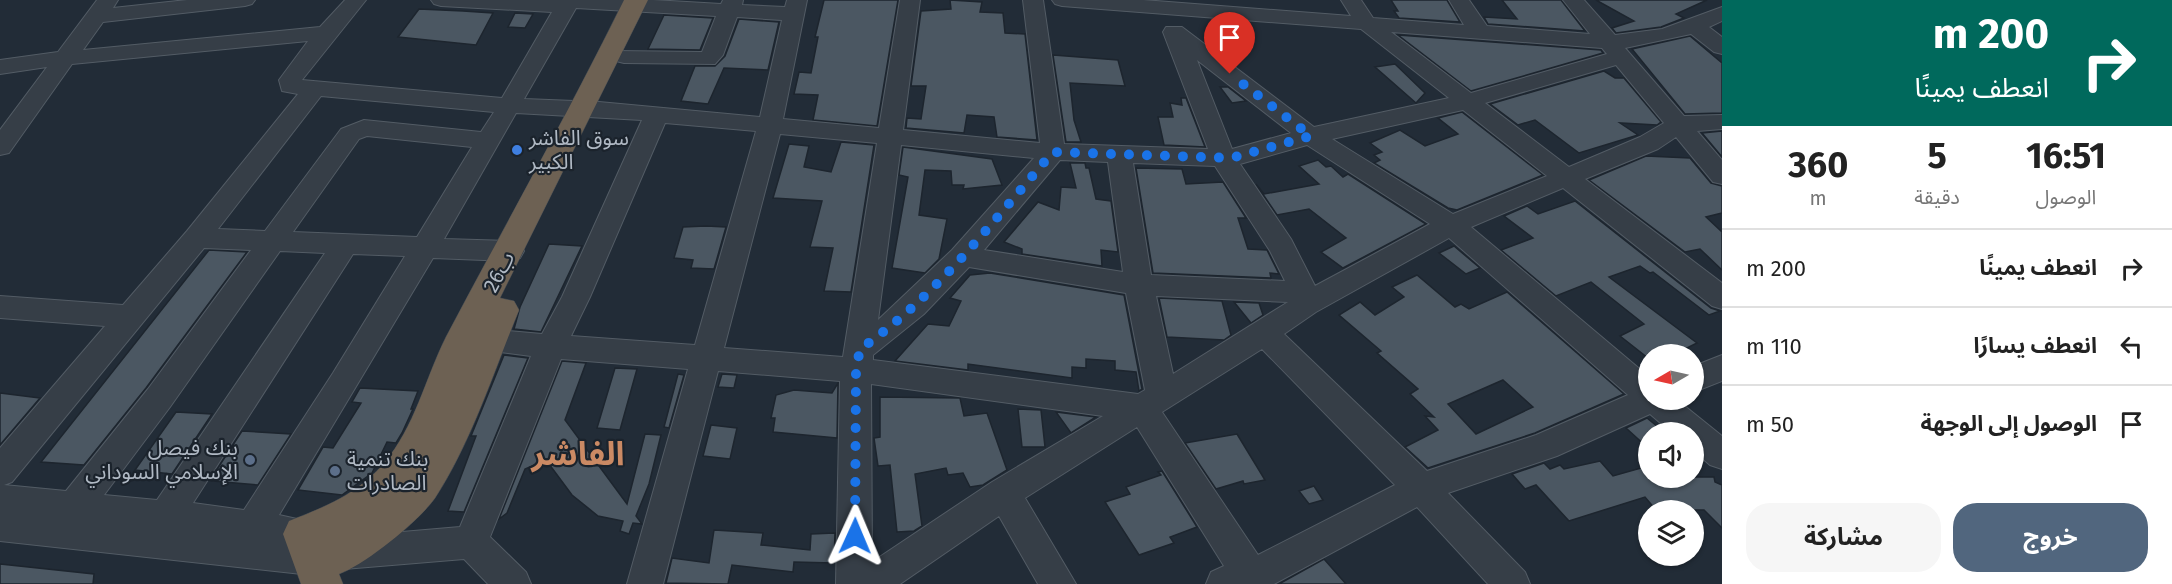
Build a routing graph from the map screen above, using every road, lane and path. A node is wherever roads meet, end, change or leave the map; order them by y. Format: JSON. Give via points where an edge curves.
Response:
{"nodes":[{"id":1,"x":245,"y":0,"type":"edge"},
{"id":2,"x":250,"y":0,"type":"edge"},
{"id":3,"x":356,"y":0,"type":"edge"},
{"id":4,"x":441,"y":0,"type":"edge"},
{"id":5,"x":910,"y":0,"type":"edge"},
{"id":6,"x":1033,"y":0,"type":"edge"},
{"id":7,"x":1062,"y":0,"type":"edge"},
{"id":8,"x":1351,"y":0,"type":"edge"},
{"id":9,"x":1459,"y":0,"type":"edge"},
{"id":10,"x":1573,"y":0,"type":"edge"},
{"id":11,"x":568,"y":3,"type":"edge"},
{"id":12,"x":643,"y":3,"type":"edge"},
{"id":13,"x":1157,"y":3,"type":"edge"},
{"id":14,"x":699,"y":4,"type":"edge"},
{"id":15,"x":732,"y":5,"type":"edge"},
{"id":16,"x":795,"y":7,"type":"edge"},
{"id":17,"x":1260,"y":7,"type":"edge"},
{"id":18,"x":102,"y":8,"type":"edge"},
{"id":19,"x":1722,"y":13,"type":"edge"},
{"id":20,"x":1366,"y":23,"type":"junction"},
{"id":21,"x":1695,"y":27,"type":"junction"},
{"id":22,"x":1480,"y":32,"type":"junction"},
{"id":23,"x":326,"y":33,"type":"junction"},
{"id":24,"x":1175,"y":34,"type":"junction"},
{"id":25,"x":227,"y":42,"type":"junction"},
{"id":26,"x":1722,"y":46,"type":"edge"},
{"id":27,"x":1614,"y":50,"type":"junction"},
{"id":28,"x":624,"y":56,"type":"junction"},
{"id":29,"x":65,"y":57,"type":"junction"},
{"id":30,"x":0,"y":67,"type":"edge"},
{"id":31,"x":314,"y":89,"type":"junction"},
{"id":32,"x":1465,"y":102,"type":"junction"},
{"id":33,"x":510,"y":106,"type":"junction"},
{"id":34,"x":590,"y":109,"type":"junction"},
{"id":35,"x":25,"y":113,"type":"junction"},
{"id":36,"x":656,"y":115,"type":"junction"},
{"id":37,"x":0,"y":116,"type":"edge"},
{"id":38,"x":1722,"y":122,"type":"edge"},
{"id":39,"x":1679,"y":124,"type":"junction"},
{"id":40,"x":770,"y":126,"type":"junction"},
{"id":41,"x":1311,"y":136,"type":"junction"},
{"id":42,"x":889,"y":138,"type":"junction"},
{"id":43,"x":489,"y":141,"type":"junction"},
{"id":44,"x":0,"y":147,"type":"edge"},
{"id":45,"x":1053,"y":152,"type":"junction"},
{"id":46,"x":1119,"y":155,"type":"junction"},
{"id":47,"x":1223,"y":158,"type":"junction"},
{"id":48,"x":1722,"y":176,"type":"edge"},
{"id":49,"x":1567,"y":178,"type":"junction"},
{"id":50,"x":1451,"y":225,"type":"junction"},
{"id":51,"x":197,"y":238,"type":"junction"},
{"id":52,"x":272,"y":239,"type":"junction"},
{"id":53,"x":345,"y":245,"type":"junction"},
{"id":54,"x":423,"y":248,"type":"junction"},
{"id":55,"x":510,"y":251,"type":"junction"},
{"id":56,"x":963,"y":256,"type":"junction"},
{"id":57,"x":1139,"y":285,"type":"junction"},
{"id":58,"x":1305,"y":298,"type":"junction"},
{"id":59,"x":1722,"y":298,"type":"edge"},
{"id":60,"x":0,"y":307,"type":"edge"},
{"id":61,"x":131,"y":317,"type":"junction"},
{"id":62,"x":1264,"y":333,"type":"junction"},
{"id":63,"x":488,"y":340,"type":"junction"},
{"id":64,"x":551,"y":345,"type":"junction"},
{"id":65,"x":707,"y":357,"type":"junction"},
{"id":66,"x":858,"y":360,"type":"junction"},
{"id":67,"x":1722,"y":367,"type":"edge"},
{"id":68,"x":1704,"y":375,"type":"edge"},
{"id":69,"x":1638,"y":385,"type":"edge"},
{"id":70,"x":1152,"y":402,"type":"junction"},
{"id":71,"x":1638,"y":406,"type":"edge"},
{"id":72,"x":1667,"y":410,"type":"edge"},
{"id":73,"x":1722,"y":455,"type":"edge"},
{"id":74,"x":0,"y":472,"type":"edge"},
{"id":75,"x":1421,"y":488,"type":"junction"},
{"id":76,"x":1004,"y":493,"type":"junction"},
{"id":77,"x":0,"y":500,"type":"edge"},
{"id":78,"x":73,"y":508,"type":"junction"},
{"id":79,"x":0,"y":525,"type":"edge"},
{"id":80,"x":252,"y":527,"type":"junction"},
{"id":81,"x":158,"y":529,"type":"junction"},
{"id":82,"x":471,"y":543,"type":"junction"},
{"id":83,"x":324,"y":550,"type":"edge"},
{"id":84,"x":1244,"y":582,"type":"edge"},
{"id":85,"x":513,"y":584,"type":"edge"},
{"id":86,"x":645,"y":584,"type":"edge"},
{"id":87,"x":854,"y":584,"type":"edge"},
{"id":88,"x":870,"y":584,"type":"edge"},
{"id":89,"x":1058,"y":584,"type":"edge"},
{"id":90,"x":1512,"y":584,"type":"edge"}],
"edges":[{"from":1,"to":18,"type":"street"},
{"from":2,"to":25,"type":"street"},
{"from":3,"to":23,"type":"street"},
{"from":4,"to":11,"type":"street"},
{"from":5,"to":42,"type":"street"},
{"from":6,"to":45,"type":"street"},
{"from":7,"to":13,"type":"street"},
{"from":8,"to":20,"type":"street"},
{"from":9,"to":22,"type":"street"},
{"from":10,"to":27,"type":"street"},
{"from":11,"to":12,"type":"street"},
{"from":11,"to":33,"type":"street"},
{"from":12,"to":14,"type":"street"},
{"from":12,"to":28,"type":"highway","name":"26ب"},
{"from":12,"to":34,"type":"highway","name":"26ب"},
{"from":13,"to":17,"type":"street"},
{"from":13,"to":24,"type":"street"},
{"from":14,"to":15,"type":"street"},
{"from":15,"to":16,"type":"street"},
{"from":15,"to":28,"type":"street","via":[[707,59]]},
{"from":16,"to":40,"type":"street"},
{"from":17,"to":20,"type":"street"},
{"from":18,"to":29,"type":"street"},
{"from":19,"to":21,"type":"street"},
{"from":20,"to":22,"type":"street"},
{"from":20,"to":32,"type":"street"},
{"from":21,"to":26,"type":"street"},
{"from":21,"to":27,"type":"street","via":[[1635,40]]},
{"from":22,"to":27,"type":"street"},
{"from":23,"to":25,"type":"street"},
{"from":23,"to":31,"type":"street","via":[[290,80],[290,86]]},
{"from":24,"to":41,"type":"street"},
{"from":24,"to":47,"type":"street"},
{"from":25,"to":29,"type":"street"},
{"from":27,"to":32,"type":"street","via":[[1568,70]]},
{"from":27,"to":39,"type":"street"},
{"from":28,"to":34,"type":"highway","name":"26ب"},
{"from":29,"to":30,"type":"street"},
{"from":29,"to":35,"type":"street"},
{"from":31,"to":33,"type":"street"},
{"from":31,"to":51,"type":"street"},
{"from":32,"to":41,"type":"street"},
{"from":32,"to":49,"type":"street"},
{"from":33,"to":34,"type":"street"},
{"from":33,"to":43,"type":"street"},
{"from":34,"to":36,"type":"street"},
{"from":34,"to":55,"type":"highway","name":"26ب"},
{"from":34,"to":63,"type":"highway","name":"26ب"},
{"from":35,"to":37,"type":"street"},
{"from":35,"to":44,"type":"street"},
{"from":36,"to":40,"type":"street"},
{"from":36,"to":64,"type":"street"},
{"from":38,"to":39,"type":"street"},
{"from":39,"to":48,"type":"street"},
{"from":39,"to":49,"type":"street","via":[[1649,143]]},
{"from":40,"to":42,"type":"street"},
{"from":40,"to":65,"type":"street"},
{"from":41,"to":47,"type":"street"},
{"from":41,"to":50,"type":"street"},
{"from":42,"to":45,"type":"street"},
{"from":42,"to":66,"type":"street"},
{"from":43,"to":52,"type":"street","via":[[357,130],[350,134]]},
{"from":43,"to":54,"type":"street"},
{"from":45,"to":46,"type":"street"},
{"from":45,"to":56,"type":"street"},
{"from":46,"to":47,"type":"street"},
{"from":46,"to":57,"type":"street"},
{"from":47,"to":58,"type":"street","via":[[1286,256]]},
{"from":49,"to":50,"type":"street"},
{"from":49,"to":59,"type":"street"},
{"from":50,"to":58,"type":"street"},
{"from":50,"to":69,"type":"street"},
{"from":51,"to":52,"type":"street"},
{"from":51,"to":61,"type":"street"},
{"from":52,"to":53,"type":"street"},
{"from":52,"to":78,"type":"street","via":[[159,398]]},
{"from":53,"to":54,"type":"street"},
{"from":53,"to":81,"type":"street"},
{"from":54,"to":55,"type":"street"},
{"from":54,"to":80,"type":"street","via":[[315,430]]},
{"from":55,"to":83,"type":"highway","name":"26ب","via":[[461,342],[416,445],[399,474]]},
{"from":56,"to":57,"type":"street"},
{"from":56,"to":66,"type":"street"},
{"from":57,"to":58,"type":"street"},
{"from":57,"to":70,"type":"street"},
{"from":58,"to":62,"type":"street"},
{"from":60,"to":61,"type":"street"},
{"from":61,"to":74,"type":"street"},
{"from":62,"to":70,"type":"street"},
{"from":62,"to":75,"type":"street"},
{"from":63,"to":64,"type":"street"},
{"from":63,"to":83,"type":"highway","name":"26ب","via":[[450,431],[420,487],[377,528]]},
{"from":64,"to":65,"type":"street"},
{"from":64,"to":82,"type":"street"},
{"from":65,"to":66,"type":"street"},
{"from":65,"to":86,"type":"street"},
{"from":66,"to":70,"type":"street"},
{"from":66,"to":87,"type":"street"},
{"from":67,"to":68,"type":"street"},
{"from":70,"to":76,"type":"street"},
{"from":70,"to":84,"type":"street"},
{"from":71,"to":75,"type":"street","via":[[1545,446]]},
{"from":72,"to":73,"type":"street"},
{"from":75,"to":84,"type":"street"},
{"from":75,"to":90,"type":"street"},
{"from":76,"to":88,"type":"street"},
{"from":76,"to":89,"type":"street"},
{"from":77,"to":78,"type":"street"},
{"from":78,"to":81,"type":"street"},
{"from":79,"to":81,"type":"street"},
{"from":80,"to":81,"type":"street"},
{"from":80,"to":83,"type":"street"},
{"from":81,"to":83,"type":"street"},
{"from":82,"to":83,"type":"street"},
{"from":82,"to":85,"type":"street"}]}
